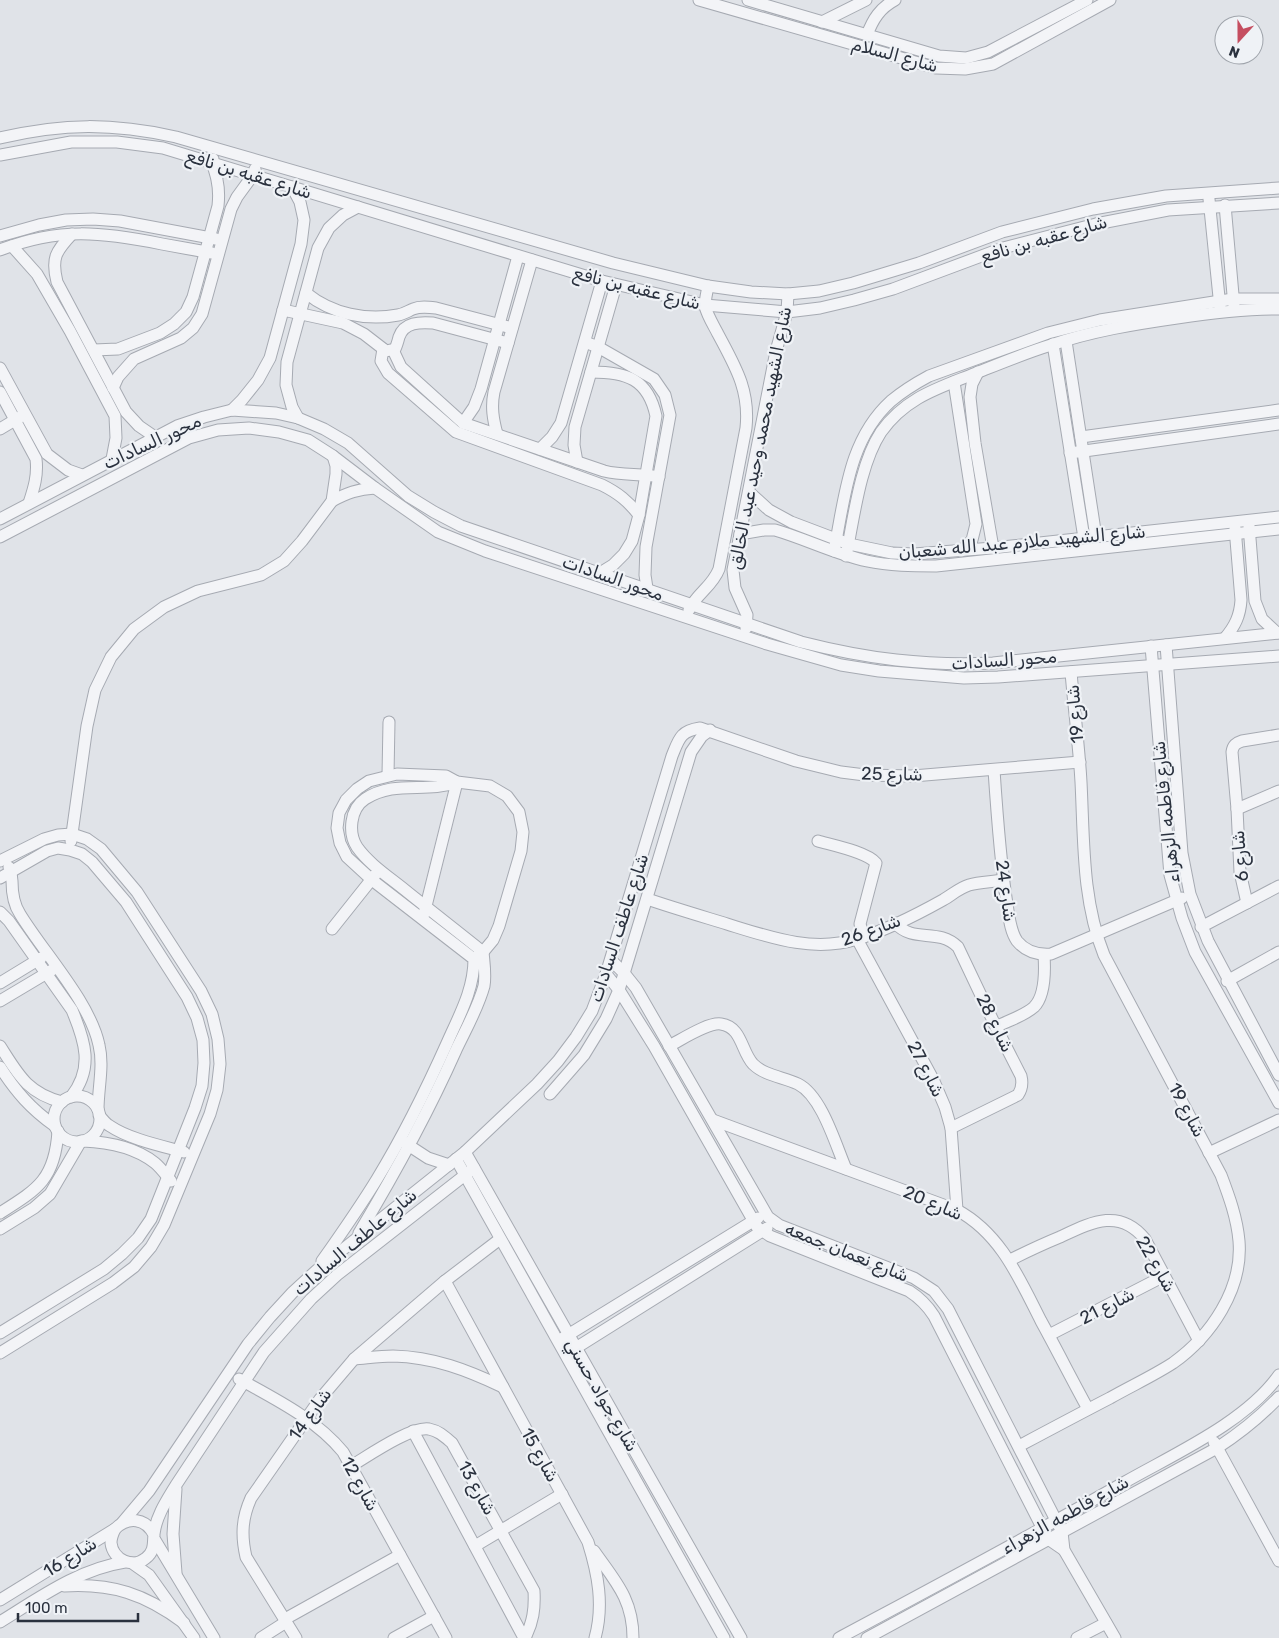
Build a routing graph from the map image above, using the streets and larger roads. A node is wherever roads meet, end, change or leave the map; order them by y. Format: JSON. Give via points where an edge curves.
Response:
{"nodes":[{"id":1,"x":699,"y":0,"type":"edge"},
{"id":2,"x":748,"y":0,"type":"edge"},
{"id":3,"x":866,"y":0,"type":"edge"},
{"id":4,"x":895,"y":0,"type":"edge"},
{"id":5,"x":1087,"y":0,"type":"edge"},
{"id":6,"x":1110,"y":0,"type":"edge"},
{"id":7,"x":1094,"y":4,"type":"edge"},
{"id":8,"x":822,"y":22,"type":"junction"},
{"id":9,"x":866,"y":35,"type":"junction"},
{"id":10,"x":0,"y":138,"type":"edge"},
{"id":11,"x":216,"y":148,"type":"junction"},
{"id":12,"x":0,"y":155,"type":"edge"},
{"id":13,"x":258,"y":160,"type":"junction"},
{"id":14,"x":212,"y":163,"type":"junction"},
{"id":15,"x":253,"y":175,"type":"junction"},
{"id":16,"x":292,"y":187,"type":"junction"},
{"id":17,"x":1279,"y":188,"type":"edge"},
{"id":18,"x":1258,"y":189,"type":"junction"},
{"id":19,"x":1208,"y":192,"type":"junction"},
{"id":20,"x":1259,"y":203,"type":"junction"},
{"id":21,"x":1279,"y":203,"type":"edge"},
{"id":22,"x":1225,"y":205,"type":"junction"},
{"id":23,"x":1210,"y":206,"type":"junction"},
{"id":24,"x":358,"y":207,"type":"junction"},
{"id":25,"x":72,"y":234,"type":"junction"},
{"id":26,"x":0,"y":236,"type":"edge"},
{"id":27,"x":210,"y":238,"type":"junction"},
{"id":28,"x":223,"y":240,"type":"junction"},
{"id":29,"x":12,"y":246,"type":"junction"},
{"id":30,"x":0,"y":250,"type":"edge"},
{"id":31,"x":206,"y":252,"type":"junction"},
{"id":32,"x":219,"y":255,"type":"junction"},
{"id":33,"x":518,"y":256,"type":"junction"},
{"id":34,"x":532,"y":260,"type":"junction"},
{"id":35,"x":602,"y":281,"type":"junction"},
{"id":36,"x":616,"y":285,"type":"junction"},
{"id":37,"x":708,"y":286,"type":"junction"},
{"id":38,"x":306,"y":293,"type":"junction"},
{"id":39,"x":788,"y":294,"type":"junction"},
{"id":40,"x":1279,"y":299,"type":"edge"},
{"id":41,"x":1234,"y":305,"type":"junction"},
{"id":42,"x":705,"y":306,"type":"junction"},
{"id":43,"x":1220,"y":306,"type":"junction"},
{"id":44,"x":1279,"y":309,"type":"edge"},
{"id":45,"x":283,"y":310,"type":"junction"},
{"id":46,"x":788,"y":312,"type":"junction"},
{"id":47,"x":401,"y":314,"type":"junction"},
{"id":48,"x":299,"y":315,"type":"junction"},
{"id":49,"x":499,"y":324,"type":"junction"},
{"id":50,"x":406,"y":328,"type":"junction"},
{"id":51,"x":512,"y":328,"type":"junction"},
{"id":52,"x":495,"y":340,"type":"junction"},
{"id":53,"x":1066,"y":341,"type":"junction"},
{"id":54,"x":585,"y":342,"type":"junction"},
{"id":55,"x":508,"y":343,"type":"junction"},
{"id":56,"x":1053,"y":344,"type":"junction"},
{"id":57,"x":598,"y":347,"type":"junction"},
{"id":58,"x":94,"y":350,"type":"junction"},
{"id":59,"x":388,"y":350,"type":"junction"},
{"id":60,"x":0,"y":368,"type":"edge"},
{"id":61,"x":98,"y":371,"type":"junction"},
{"id":62,"x":591,"y":372,"type":"junction"},
{"id":63,"x":978,"y":372,"type":"junction"},
{"id":64,"x":954,"y":382,"type":"junction"},
{"id":65,"x":113,"y":388,"type":"junction"},
{"id":66,"x":0,"y":392,"type":"edge"},
{"id":67,"x":9,"y":407,"type":"edge"},
{"id":68,"x":232,"y":410,"type":"junction"},
{"id":69,"x":1279,"y":410,"type":"edge"},
{"id":70,"x":20,"y":417,"type":"junction"},
{"id":71,"x":298,"y":418,"type":"junction"},
{"id":72,"x":463,"y":423,"type":"junction"},
{"id":73,"x":1279,"y":424,"type":"edge"},
{"id":74,"x":0,"y":429,"type":"edge"},
{"id":75,"x":497,"y":434,"type":"junction"},
{"id":76,"x":155,"y":437,"type":"junction"},
{"id":77,"x":1081,"y":437,"type":"junction"},
{"id":78,"x":540,"y":449,"type":"junction"},
{"id":79,"x":1083,"y":450,"type":"junction"},
{"id":80,"x":1070,"y":453,"type":"junction"},
{"id":81,"x":333,"y":456,"type":"junction"},
{"id":82,"x":112,"y":459,"type":"junction"},
{"id":83,"x":577,"y":462,"type":"junction"},
{"id":84,"x":82,"y":475,"type":"junction"},
{"id":85,"x":647,"y":475,"type":"junction"},
{"id":86,"x":659,"y":477,"type":"junction"},
{"id":87,"x":375,"y":488,"type":"junction"},
{"id":88,"x":749,"y":492,"type":"junction"},
{"id":89,"x":332,"y":501,"type":"junction"},
{"id":90,"x":29,"y":503,"type":"junction"},
{"id":91,"x":640,"y":515,"type":"junction"},
{"id":92,"x":1279,"y":516,"type":"edge"},
{"id":93,"x":0,"y":519,"type":"edge"},
{"id":94,"x":1248,"y":520,"type":"junction"},
{"id":95,"x":1234,"y":522,"type":"junction"},
{"id":96,"x":1279,"y":529,"type":"edge"},
{"id":97,"x":1250,"y":532,"type":"junction"},
{"id":98,"x":740,"y":534,"type":"junction"},
{"id":99,"x":1236,"y":534,"type":"junction"},
{"id":100,"x":0,"y":537,"type":"edge"},
{"id":101,"x":1096,"y":537,"type":"junction"},
{"id":102,"x":1084,"y":538,"type":"junction"},
{"id":103,"x":835,"y":545,"type":"junction"},
{"id":104,"x":993,"y":548,"type":"junction"},
{"id":105,"x":848,"y":550,"type":"junction"},
{"id":106,"x":961,"y":551,"type":"junction"},
{"id":107,"x":600,"y":573,"type":"junction"},
{"id":108,"x":647,"y":588,"type":"junction"},
{"id":109,"x":692,"y":605,"type":"junction"},
{"id":110,"x":686,"y":618,"type":"junction"},
{"id":111,"x":748,"y":623,"type":"junction"},
{"id":112,"x":1278,"y":633,"type":"edge"},
{"id":113,"x":743,"y":637,"type":"junction"},
{"id":114,"x":1225,"y":638,"type":"junction"},
{"id":115,"x":1166,"y":645,"type":"junction"},
{"id":116,"x":1151,"y":646,"type":"junction"},
{"id":117,"x":1279,"y":656,"type":"edge"},
{"id":118,"x":1168,"y":664,"type":"junction"},
{"id":119,"x":1152,"y":666,"type":"junction"},
{"id":120,"x":1071,"y":672,"type":"junction"},
{"id":121,"x":388,"y":722,"type":"dead end"},
{"id":122,"x":710,"y":730,"type":"junction"},
{"id":123,"x":1279,"y":735,"type":"edge"},
{"id":124,"x":1080,"y":762,"type":"junction"},
{"id":125,"x":994,"y":770,"type":"junction"},
{"id":126,"x":388,"y":775,"type":"junction"},
{"id":127,"x":457,"y":782,"type":"junction"},
{"id":128,"x":1279,"y":791,"type":"edge"},
{"id":129,"x":1237,"y":809,"type":"junction"},
{"id":130,"x":72,"y":834,"type":"junction"},
{"id":131,"x":818,"y":840,"type":"dead end"},
{"id":132,"x":70,"y":850,"type":"junction"},
{"id":133,"x":2,"y":860,"type":"edge"},
{"id":134,"x":380,"y":870,"type":"junction"},
{"id":135,"x":12,"y":871,"type":"junction"},
{"id":136,"x":0,"y":878,"type":"edge"},
{"id":137,"x":372,"y":880,"type":"junction"},
{"id":138,"x":1003,"y":880,"type":"junction"},
{"id":139,"x":1279,"y":886,"type":"edge"},
{"id":140,"x":1190,"y":894,"type":"junction"},
{"id":141,"x":647,"y":899,"type":"junction"},
{"id":142,"x":1176,"y":900,"type":"junction"},
{"id":143,"x":1247,"y":903,"type":"junction"},
{"id":144,"x":426,"y":907,"type":"junction"},
{"id":145,"x":0,"y":912,"type":"edge"},
{"id":146,"x":423,"y":920,"type":"junction"},
{"id":147,"x":895,"y":923,"type":"junction"},
{"id":148,"x":1201,"y":927,"type":"junction"},
{"id":149,"x":332,"y":929,"type":"dead end"},
{"id":150,"x":1096,"y":934,"type":"junction"},
{"id":151,"x":860,"y":938,"type":"junction"},
{"id":152,"x":1278,"y":953,"type":"edge"},
{"id":153,"x":47,"y":954,"type":"junction"},
{"id":154,"x":478,"y":955,"type":"junction"},
{"id":155,"x":1044,"y":955,"type":"junction"},
{"id":156,"x":36,"y":960,"type":"junction"},
{"id":157,"x":611,"y":960,"type":"junction"},
{"id":158,"x":56,"y":967,"type":"junction"},
{"id":159,"x":624,"y":973,"type":"junction"},
{"id":160,"x":46,"y":974,"type":"junction"},
{"id":161,"x":606,"y":974,"type":"junction"},
{"id":162,"x":1227,"y":980,"type":"junction"},
{"id":163,"x":0,"y":983,"type":"edge"},
{"id":164,"x":619,"y":990,"type":"junction"},
{"id":165,"x":0,"y":1001,"type":"edge"},
{"id":166,"x":592,"y":1011,"type":"junction"},
{"id":167,"x":606,"y":1019,"type":"junction"},
{"id":168,"x":996,"y":1027,"type":"junction"},
{"id":169,"x":0,"y":1046,"type":"edge"},
{"id":170,"x":669,"y":1046,"type":"junction"},
{"id":171,"x":0,"y":1067,"type":"edge"},
{"id":172,"x":1279,"y":1075,"type":"edge"},
{"id":173,"x":550,"y":1094,"type":"dead end"},
{"id":174,"x":66,"y":1099,"type":"junction"},
{"id":175,"x":1279,"y":1104,"type":"edge"},
{"id":176,"x":98,"y":1112,"type":"junction"},
{"id":177,"x":713,"y":1120,"type":"junction"},
{"id":178,"x":1279,"y":1120,"type":"edge"},
{"id":179,"x":951,"y":1128,"type":"junction"},
{"id":180,"x":56,"y":1129,"type":"junction"},
{"id":181,"x":400,"y":1139,"type":"junction"},
{"id":182,"x":82,"y":1141,"type":"junction"},
{"id":183,"x":411,"y":1146,"type":"junction"},
{"id":184,"x":178,"y":1150,"type":"junction"},
{"id":185,"x":465,"y":1152,"type":"junction"},
{"id":186,"x":1210,"y":1153,"type":"junction"},
{"id":187,"x":193,"y":1154,"type":"junction"},
{"id":188,"x":452,"y":1162,"type":"junction"},
{"id":189,"x":474,"y":1168,"type":"junction"},
{"id":190,"x":846,"y":1169,"type":"junction"},
{"id":191,"x":464,"y":1175,"type":"junction"},
{"id":192,"x":167,"y":1177,"type":"junction"},
{"id":193,"x":179,"y":1188,"type":"junction"},
{"id":194,"x":957,"y":1210,"type":"junction"},
{"id":195,"x":1,"y":1212,"type":"edge"},
{"id":196,"x":765,"y":1212,"type":"junction"},
{"id":197,"x":754,"y":1222,"type":"junction"},
{"id":198,"x":774,"y":1222,"type":"junction"},
{"id":199,"x":0,"y":1229,"type":"edge"},
{"id":200,"x":762,"y":1232,"type":"junction"},
{"id":201,"x":500,"y":1239,"type":"junction"},
{"id":202,"x":355,"y":1240,"type":"junction"},
{"id":203,"x":1010,"y":1260,"type":"junction"},
{"id":204,"x":317,"y":1270,"type":"junction"},
{"id":205,"x":1164,"y":1276,"type":"junction"},
{"id":206,"x":445,"y":1281,"type":"junction"},
{"id":207,"x":0,"y":1333,"type":"edge"},
{"id":208,"x":568,"y":1335,"type":"junction"},
{"id":209,"x":1049,"y":1336,"type":"junction"},
{"id":210,"x":1199,"y":1341,"type":"junction"},
{"id":211,"x":558,"y":1342,"type":"junction"},
{"id":212,"x":575,"y":1348,"type":"junction"},
{"id":213,"x":0,"y":1353,"type":"edge"},
{"id":214,"x":565,"y":1354,"type":"junction"},
{"id":215,"x":354,"y":1359,"type":"junction"},
{"id":216,"x":229,"y":1373,"type":"junction"},
{"id":217,"x":1279,"y":1375,"type":"edge"},
{"id":218,"x":244,"y":1381,"type":"junction"},
{"id":219,"x":986,"y":1381,"type":"junction"},
{"id":220,"x":503,"y":1387,"type":"junction"},
{"id":221,"x":972,"y":1391,"type":"junction"},
{"id":222,"x":1279,"y":1397,"type":"edge"},
{"id":223,"x":1088,"y":1409,"type":"junction"},
{"id":224,"x":1004,"y":1417,"type":"junction"},
{"id":225,"x":306,"y":1419,"type":"junction"},
{"id":226,"x":990,"y":1427,"type":"junction"},
{"id":227,"x":413,"y":1431,"type":"junction"},
{"id":228,"x":1210,"y":1434,"type":"junction"},
{"id":229,"x":1019,"y":1446,"type":"junction"},
{"id":230,"x":1217,"y":1448,"type":"junction"},
{"id":231,"x":351,"y":1466,"type":"junction"},
{"id":232,"x":176,"y":1485,"type":"junction"},
{"id":233,"x":562,"y":1494,"type":"junction"},
{"id":234,"x":1057,"y":1521,"type":"junction"},
{"id":235,"x":118,"y":1526,"type":"junction"},
{"id":236,"x":501,"y":1530,"type":"junction"},
{"id":237,"x":1062,"y":1532,"type":"junction"},
{"id":238,"x":1045,"y":1534,"type":"junction"},
{"id":239,"x":154,"y":1538,"type":"junction"},
{"id":240,"x":588,"y":1542,"type":"junction"},
{"id":241,"x":475,"y":1546,"type":"junction"},
{"id":242,"x":1064,"y":1550,"type":"junction"},
{"id":243,"x":400,"y":1555,"type":"junction"},
{"id":244,"x":128,"y":1562,"type":"junction"},
{"id":245,"x":1279,"y":1562,"type":"edge"},
{"id":246,"x":177,"y":1577,"type":"junction"},
{"id":247,"x":38,"y":1578,"type":"junction"},
{"id":248,"x":60,"y":1586,"type":"junction"},
{"id":249,"x":46,"y":1594,"type":"junction"},
{"id":250,"x":1,"y":1599,"type":"edge"},
{"id":251,"x":434,"y":1616,"type":"junction"},
{"id":252,"x":285,"y":1621,"type":"junction"},
{"id":253,"x":0,"y":1622,"type":"edge"},
{"id":254,"x":184,"y":1623,"type":"junction"},
{"id":255,"x":1106,"y":1623,"type":"junction"},
{"id":256,"x":881,"y":1635,"type":"edge"},
{"id":257,"x":194,"y":1638,"type":"edge"},
{"id":258,"x":214,"y":1638,"type":"edge"},
{"id":259,"x":261,"y":1638,"type":"edge"},
{"id":260,"x":296,"y":1638,"type":"edge"},
{"id":261,"x":394,"y":1638,"type":"edge"},
{"id":262,"x":446,"y":1638,"type":"edge"},
{"id":263,"x":525,"y":1638,"type":"edge"},
{"id":264,"x":595,"y":1638,"type":"edge"},
{"id":265,"x":633,"y":1638,"type":"edge"},
{"id":266,"x":724,"y":1638,"type":"edge"},
{"id":267,"x":741,"y":1638,"type":"edge"},
{"id":268,"x":839,"y":1638,"type":"edge"},
{"id":269,"x":867,"y":1638,"type":"edge"},
{"id":270,"x":1078,"y":1638,"type":"edge"},
{"id":271,"x":1115,"y":1638,"type":"edge"}],
"edges":[{"from":1,"to":7,"type":"street","name":"شارع السلام","via":[[936,68],[950,69],[993,64]]},
{"from":2,"to":8,"type":"street","name":"شارع السلام"},
{"from":3,"to":8,"type":"street"},
{"from":4,"to":9,"type":"street","via":[[877,15]]},
{"from":5,"to":9,"type":"street","name":"شارع السلام","via":[[988,52],[966,58],[939,56]]},
{"from":6,"to":7,"type":"street","name":"شارع السلام"},
{"from":8,"to":9,"type":"street","name":"شارع السلام"},
{"from":10,"to":11,"type":"street","name":"شارع عقبه بن نافع","via":[[66,126],[103,126],[176,136]]},
{"from":11,"to":13,"type":"street","name":"شارع عقبه بن نافع"},
{"from":11,"to":14,"type":"street"},
{"from":12,"to":14,"type":"street","name":"شارع عقبه بن نافع","via":[[71,142],[117,142],[163,148]]},
{"from":13,"to":15,"type":"street"},
{"from":13,"to":37,"type":"street","name":"شارع عقبه بن نافع","via":[[613,263]]},
{"from":14,"to":15,"type":"street","name":"شارع عقبه بن نافع"},
{"from":14,"to":27,"type":"street","via":[[219,191]]},
{"from":15,"to":16,"type":"street","name":"شارع عقبه بن نافع"},
{"from":15,"to":28,"type":"street","via":[[234,203]]},
{"from":16,"to":24,"type":"street","name":"شارع عقبه بن نافع"},
{"from":16,"to":45,"type":"street","via":[[304,220],[303,239]]},
{"from":17,"to":18,"type":"street","name":"شارع عقبه بن نافع"},
{"from":18,"to":19,"type":"street","name":"شارع عقبه بن نافع"},
{"from":18,"to":20,"type":"street"},
{"from":19,"to":23,"type":"street"},
{"from":19,"to":39,"type":"street","name":"شارع عقبه بن نافع","via":[[1093,209],[1002,232],[862,280],[820,291]]},
{"from":20,"to":21,"type":"street","name":"شارع عقبه بن نافع"},
{"from":20,"to":22,"type":"street","name":"شارع عقبه بن نافع"},
{"from":22,"to":23,"type":"street","name":"شارع عقبه بن نافع"},
{"from":22,"to":41,"type":"street"},
{"from":23,"to":43,"type":"street"},
{"from":23,"to":46,"type":"street","name":"شارع عقبه بن نافع","via":[[1138,214],[1096,224],[1004,248],[893,289],[820,308]]},
{"from":24,"to":33,"type":"street","name":"شارع عقبه بن نافع"},
{"from":24,"to":38,"type":"street","via":[[343,216],[323,238]]},
{"from":25,"to":29,"type":"street"},
{"from":25,"to":31,"type":"street","via":[[117,235]]},
{"from":25,"to":58,"type":"street","via":[[55,255],[54,268],[57,282]]},
{"from":26,"to":27,"type":"street","via":[[57,222],[93,219]]},
{"from":27,"to":28,"type":"street"},
{"from":27,"to":31,"type":"street"},
{"from":28,"to":32,"type":"street"},
{"from":29,"to":30,"type":"street"},
{"from":29,"to":61,"type":"street","via":[[37,274]]},
{"from":31,"to":32,"type":"street"},
{"from":31,"to":58,"type":"street","via":[[193,297],[186,312],[174,324],[130,345]]},
{"from":32,"to":65,"type":"street","via":[[202,314],[193,328],[181,338],[134,358]]},
{"from":33,"to":34,"type":"street","name":"شارع عقبه بن نافع"},
{"from":33,"to":49,"type":"street"},
{"from":34,"to":35,"type":"street","name":"شارع عقبه بن نافع"},
{"from":34,"to":51,"type":"street"},
{"from":35,"to":36,"type":"street","name":"شارع عقبه بن نافع"},
{"from":35,"to":54,"type":"street"},
{"from":36,"to":42,"type":"street","name":"شارع عقبه بن نافع"},
{"from":36,"to":57,"type":"street"},
{"from":37,"to":39,"type":"street","name":"شارع عقبه بن نافع"},
{"from":37,"to":42,"type":"street"},
{"from":38,"to":47,"type":"street","via":[[333,310],[374,317]]},
{"from":38,"to":48,"type":"street"},
{"from":39,"to":46,"type":"street","name":"شارع الشهيد محمد وحيد عبد الخالق"},
{"from":40,"to":41,"type":"street"},
{"from":41,"to":43,"type":"street"},
{"from":41,"to":44,"type":"street"},
{"from":42,"to":46,"type":"street","name":"شارع عقبه بن نافع"},
{"from":42,"to":109,"type":"street","name":"شارع الشهيد محمد وحيد عبد الخالق","via":[[740,379],[748,412],[719,569],[713,582]]},
{"from":43,"to":53,"type":"street"},
{"from":43,"to":103,"type":"street","via":[[1100,320],[1048,333],[930,376],[903,392],[879,413],[862,438],[851,467]]},
{"from":45,"to":48,"type":"street"},
{"from":45,"to":68,"type":"street","via":[[270,358],[258,380]]},
{"from":46,"to":88,"type":"street","name":"شارع الشهيد محمد وحيد عبد الخالق","via":[[776,351]]},
{"from":47,"to":49,"type":"street","via":[[415,308],[436,308]]},
{"from":47,"to":50,"type":"street"},
{"from":48,"to":59,"type":"street","via":[[343,324]]},
{"from":48,"to":71,"type":"street","via":[[287,362],[286,385]]},
{"from":49,"to":51,"type":"street"},
{"from":49,"to":52,"type":"street"},
{"from":50,"to":52,"type":"street","via":[[413,324],[433,323]]},
{"from":50,"to":59,"type":"street","via":[[400,334],[397,346]]},
{"from":51,"to":55,"type":"street"},
{"from":52,"to":55,"type":"street"},
{"from":52,"to":72,"type":"street","via":[[481,389]]},
{"from":53,"to":56,"type":"street"},
{"from":53,"to":77,"type":"street"},
{"from":54,"to":57,"type":"street"},
{"from":54,"to":78,"type":"street","via":[[561,423]]},
{"from":55,"to":75,"type":"street","via":[[492,406]]},
{"from":56,"to":63,"type":"street"},
{"from":56,"to":80,"type":"street"},
{"from":57,"to":62,"type":"street"},
{"from":57,"to":86,"type":"street","via":[[654,379],[665,395],[670,415]]},
{"from":58,"to":61,"type":"street"},
{"from":59,"to":72,"type":"street","via":[[401,367]]},
{"from":59,"to":91,"type":"street","via":[[381,361],[388,373],[456,432],[602,485],[616,492]]},
{"from":60,"to":67,"type":"street"},
{"from":61,"to":65,"type":"street"},
{"from":61,"to":82,"type":"street","via":[[115,416],[116,438]]},
{"from":62,"to":83,"type":"street","via":[[575,427]]},
{"from":62,"to":85,"type":"street","via":[[613,373],[633,379],[653,402],[656,416]]},
{"from":63,"to":64,"type":"street"},
{"from":63,"to":104,"type":"street","via":[[970,397]]},
{"from":64,"to":105,"type":"street","via":[[910,402],[882,432],[864,471]]},
{"from":64,"to":106,"type":"street","via":[[976,524],[972,540]]},
{"from":65,"to":76,"type":"street","via":[[126,412]]},
{"from":66,"to":67,"type":"street"},
{"from":67,"to":70,"type":"street"},
{"from":68,"to":71,"type":"street","name":"محور السادات"},
{"from":68,"to":76,"type":"street","name":"محور السادات","via":[[177,426]]},
{"from":69,"to":77,"type":"street"},
{"from":70,"to":74,"type":"street"},
{"from":70,"to":84,"type":"street","via":[[47,454],[68,470]]},
{"from":70,"to":90,"type":"street","via":[[36,459],[35,484]]},
{"from":71,"to":107,"type":"street","name":"محور السادات","via":[[348,443],[408,496],[461,526]]},
{"from":72,"to":75,"type":"street"},
{"from":73,"to":79,"type":"street"},
{"from":75,"to":78,"type":"street"},
{"from":76,"to":82,"type":"street","name":"محور السادات"},
{"from":77,"to":79,"type":"street"},
{"from":78,"to":83,"type":"street"},
{"from":79,"to":80,"type":"street"},
{"from":79,"to":101,"type":"street"},
{"from":80,"to":102,"type":"street"},
{"from":81,"to":87,"type":"street","name":"محور السادات"},
{"from":81,"to":89,"type":"street","via":[[336,474]]},
{"from":81,"to":100,"type":"street","name":"محور السادات","via":[[308,440],[279,432],[249,428],[218,430],[189,438],[162,451]]},
{"from":82,"to":84,"type":"street","name":"محور السادات"},
{"from":83,"to":85,"type":"street","via":[[618,475]]},
{"from":84,"to":90,"type":"street","name":"محور السادات"},
{"from":85,"to":86,"type":"street"},
{"from":85,"to":91,"type":"street"},
{"from":86,"to":108,"type":"street","via":[[644,561]]},
{"from":87,"to":89,"type":"street","via":[[346,493]]},
{"from":87,"to":110,"type":"street","name":"محور السادات","via":[[438,532],[485,551]]},
{"from":88,"to":98,"type":"street","name":"شارع الشهيد محمد وحيد عبد الخالق"},
{"from":88,"to":103,"type":"street","name":"شارع الشهيد ملازم عبد الله شعبان","via":[[769,510]]},
{"from":89,"to":130,"type":"street","via":[[284,561],[261,575],[198,591],[164,607],[134,629],[111,657],[95,690],[87,726]]},
{"from":90,"to":93,"type":"street","name":"محور السادات"},
{"from":91,"to":107,"type":"street","via":[[624,554]]},
{"from":92,"to":94,"type":"street","name":"شارع الشهيد ملازم عبد الله شعبان"},
{"from":94,"to":95,"type":"street","name":"شارع الشهيد ملازم عبد الله شعبان"},
{"from":94,"to":97,"type":"street"},
{"from":95,"to":99,"type":"street"},
{"from":95,"to":101,"type":"street","name":"شارع الشهيد ملازم عبد الله شعبان"},
{"from":96,"to":97,"type":"street","name":"شارع الشهيد ملازم عبد الله شعبان"},
{"from":97,"to":99,"type":"street","name":"شارع الشهيد ملازم عبد الله شعبان"},
{"from":97,"to":112,"type":"street","via":[[1255,601],[1262,619]]},
{"from":98,"to":103,"type":"street","name":"شارع الشهيد ملازم عبد الله شعبان","via":[[775,530]]},
{"from":98,"to":111,"type":"street","name":"شارع الشهيد محمد وحيد عبد الخالق","via":[[733,576]]},
{"from":99,"to":105,"type":"street","name":"شارع الشهيد ملازم عبد الله شعبان","via":[[936,566],[891,565]]},
{"from":99,"to":114,"type":"street","via":[[1241,610],[1238,621]]},
{"from":101,"to":102,"type":"street","name":"شارع الشهيد ملازم عبد الله شعبان"},
{"from":102,"to":104,"type":"street","name":"شارع الشهيد ملازم عبد الله شعبان"},
{"from":103,"to":105,"type":"street","name":"شارع الشهيد ملازم عبد الله شعبان"},
{"from":104,"to":106,"type":"street","name":"شارع الشهيد ملازم عبد الله شعبان"},
{"from":105,"to":106,"type":"street","name":"شارع الشهيد ملازم عبد الله شعبان","via":[[914,554]]},
{"from":107,"to":108,"type":"street","name":"محور السادات"},
{"from":108,"to":109,"type":"street","name":"محور السادات"},
{"from":109,"to":110,"type":"street","name":"شارع الشهيد محمد وحيد عبد الخالق"},
{"from":109,"to":111,"type":"street","name":"محور السادات"},
{"from":110,"to":113,"type":"street","name":"محور السادات"},
{"from":111,"to":113,"type":"street"},
{"from":111,"to":116,"type":"street","name":"محور السادات","via":[[837,651],[916,663],[993,663]]},
{"from":112,"to":114,"type":"street","name":"محور السادات"},
{"from":113,"to":120,"type":"street","name":"محور السادات","via":[[841,664],[896,673],[964,678]]},
{"from":114,"to":115,"type":"street","name":"محور السادات"},
{"from":115,"to":116,"type":"street","name":"محور السادات"},
{"from":115,"to":118,"type":"street","name":"شارع فاطمه الزهراء"},
{"from":116,"to":119,"type":"street","name":"شارع فاطمه الزهراء"},
{"from":117,"to":118,"type":"street","name":"محور السادات"},
{"from":118,"to":119,"type":"street","name":"محور السادات"},
{"from":118,"to":140,"type":"street","name":"شارع فاطمه الزهراء","via":[[1182,853]]},
{"from":119,"to":120,"type":"street","name":"محور السادات"},
{"from":119,"to":142,"type":"street","name":"شارع فاطمه الزهراء","via":[[1170,875]]},
{"from":120,"to":124,"type":"street","name":"شارع 19"},
{"from":121,"to":126,"type":"street"},
{"from":122,"to":125,"type":"street","name":"شارع 25","via":[[796,761],[841,772],[913,776]]},
{"from":122,"to":141,"type":"street","name":"شارع عاطف السادات","via":[[691,752]]},
{"from":122,"to":157,"type":"street","name":"شارع عاطف السادات","via":[[690,730],[682,734],[677,743]]},
{"from":123,"to":129,"type":"street","name":"شارع 6","via":[[1237,742],[1233,747]]},
{"from":124,"to":125,"type":"street","name":"شارع 25"},
{"from":124,"to":150,"type":"street","name":"شارع 19","via":[[1086,881]]},
{"from":125,"to":138,"type":"street","name":"شارع 24"},
{"from":126,"to":127,"type":"street","via":[[446,776]]},
{"from":126,"to":137,"type":"street","via":[[356,789],[339,813],[340,843],[347,857]]},
{"from":127,"to":134,"type":"street","via":[[445,787],[397,787],[363,800],[355,810],[352,835],[357,846]]},
{"from":127,"to":144,"type":"street"},
{"from":127,"to":154,"type":"street","via":[[490,786],[507,796],[519,812],[523,832],[521,852],[499,926],[493,940]]},
{"from":128,"to":129,"type":"street","name":"شارع 6"},
{"from":129,"to":143,"type":"street","name":"شارع 6","via":[[1240,872]]},
{"from":130,"to":132,"type":"street"},
{"from":130,"to":133,"type":"street","via":[[44,839]]},
{"from":130,"to":187,"type":"street","via":[[101,849],[138,892],[201,991],[212,1014],[219,1047],[217,1090]]},
{"from":131,"to":151,"type":"street","via":[[868,857],[876,864],[860,924]]},
{"from":132,"to":135,"type":"street","via":[[58,848],[47,851]]},
{"from":132,"to":184,"type":"street","via":[[92,862],[126,902],[197,1018],[203,1040],[202,1086]]},
{"from":133,"to":135,"type":"street"},
{"from":134,"to":137,"type":"street"},
{"from":134,"to":144,"type":"street"},
{"from":135,"to":136,"type":"street"},
{"from":135,"to":153,"type":"street","via":[[18,912]]},
{"from":137,"to":146,"type":"street"},
{"from":137,"to":149,"type":"street"},
{"from":138,"to":147,"type":"street","name":"شارع 26","via":[[970,884]]},
{"from":138,"to":155,"type":"street","name":"شارع 24","via":[[1014,934],[1029,951]]},
{"from":139,"to":143,"type":"street"},
{"from":140,"to":142,"type":"street"},
{"from":140,"to":148,"type":"street","name":"شارع فاطمه الزهراء"},
{"from":141,"to":151,"type":"street","name":"شارع 26","via":[[793,943],[837,944]]},
{"from":141,"to":159,"type":"street","name":"شارع عاطف السادات"},
{"from":142,"to":150,"type":"street"},
{"from":142,"to":175,"type":"street","name":"شارع فاطمه الزهراء","via":[[1195,952]]},
{"from":143,"to":148,"type":"street"},
{"from":144,"to":146,"type":"street"},
{"from":144,"to":154,"type":"street"},
{"from":145,"to":156,"type":"street"},
{"from":146,"to":154,"type":"street"},
{"from":147,"to":151,"type":"street","name":"شارع 26"},
{"from":147,"to":168,"type":"street","name":"شارع 28","via":[[906,932],[943,937],[958,947]]},
{"from":148,"to":162,"type":"street","name":"شارع فاطمه الزهراء"},
{"from":150,"to":155,"type":"street"},
{"from":150,"to":186,"type":"street","name":"شارع 19","via":[[1104,955]]},
{"from":151,"to":179,"type":"street","name":"شارع 27","via":[[936,1087]]},
{"from":152,"to":162,"type":"street"},
{"from":153,"to":156,"type":"street"},
{"from":153,"to":158,"type":"street"},
{"from":154,"to":181,"type":"street","via":[[467,1000]]},
{"from":154,"to":183,"type":"street","via":[[485,969],[484,986]]},
{"from":155,"to":168,"type":"street","via":[[1038,1002]]},
{"from":156,"to":160,"type":"street"},
{"from":156,"to":163,"type":"street"},
{"from":157,"to":159,"type":"street","name":"شارع نعمان جمعه"},
{"from":157,"to":161,"type":"street","name":"شارع عاطف السادات"},
{"from":158,"to":160,"type":"street"},
{"from":158,"to":176,"type":"street","via":[[81,1003],[99,1044]]},
{"from":159,"to":164,"type":"street","name":"شارع عاطف السادات"},
{"from":159,"to":170,"type":"street","name":"شارع نعمان جمعه"},
{"from":160,"to":165,"type":"street"},
{"from":160,"to":174,"type":"street","via":[[72,1010],[86,1061],[79,1086]]},
{"from":161,"to":164,"type":"street","name":"شارع نعمان جمعه"},
{"from":161,"to":166,"type":"street","name":"شارع عاطف السادات"},
{"from":162,"to":172,"type":"street","name":"شارع فاطمه الزهراء"},
{"from":164,"to":167,"type":"street","name":"شارع عاطف السادات"},
{"from":164,"to":197,"type":"street","name":"شارع نعمان جمعه"},
{"from":166,"to":167,"type":"street"},
{"from":166,"to":185,"type":"street","name":"شارع عاطف السادات","via":[[572,1043],[537,1084]]},
{"from":167,"to":173,"type":"street","name":"شارع عاطف السادات","via":[[584,1055]]},
{"from":168,"to":179,"type":"street","name":"شارع 28","via":[[1021,1076],[1022,1090],[1012,1099]]},
{"from":169,"to":174,"type":"street","via":[[34,1091],[47,1098]]},
{"from":170,"to":177,"type":"street","name":"شارع نعمان جمعه"},
{"from":170,"to":190,"type":"street","via":[[712,1024],[730,1027],[737,1033],[754,1064],[800,1085],[810,1093]]},
{"from":171,"to":180,"type":"street","via":[[27,1104]]},
{"from":174,"to":176,"type":"street","via":[[87,1098]]},
{"from":174,"to":180,"type":"street","via":[[56,1109]]},
{"from":176,"to":182,"type":"street","via":[[96,1131]]},
{"from":176,"to":184,"type":"street","via":[[108,1126]]},
{"from":177,"to":190,"type":"street","name":"شارع 20"},
{"from":177,"to":196,"type":"street","name":"شارع نعمان جمعه"},
{"from":178,"to":186,"type":"street"},
{"from":179,"to":194,"type":"street","name":"شارع 27"},
{"from":180,"to":182,"type":"street","via":[[68,1140]]},
{"from":180,"to":195,"type":"street","via":[[56,1150],[50,1169],[39,1185]]},
{"from":181,"to":183,"type":"street"},
{"from":181,"to":204,"type":"street"},
{"from":182,"to":192,"type":"street","via":[[116,1145],[143,1155],[157,1164]]},
{"from":182,"to":199,"type":"street","via":[[50,1194]]},
{"from":183,"to":188,"type":"street","via":[[428,1158]]},
{"from":183,"to":202,"type":"street"},
{"from":184,"to":187,"type":"street"},
{"from":184,"to":192,"type":"street"},
{"from":185,"to":188,"type":"street","name":"شارع عاطف السادات"},
{"from":185,"to":189,"type":"street","name":"شارع جواد حسني"},
{"from":186,"to":210,"type":"street","name":"شارع 19","via":[[1235,1220],[1238,1264],[1226,1301]]},
{"from":187,"to":193,"type":"street"},
{"from":188,"to":191,"type":"street","name":"شارع جواد حسني"},
{"from":188,"to":202,"type":"street","name":"شارع عاطف السادات"},
{"from":189,"to":191,"type":"street","name":"شارع عاطف السادات"},
{"from":189,"to":208,"type":"street","name":"شارع جواد حسني"},
{"from":190,"to":194,"type":"street","name":"شارع 20"},
{"from":191,"to":201,"type":"street","name":"شارع جواد حسني"},
{"from":191,"to":218,"type":"street","name":"شارع عاطف السادات","via":[[311,1299],[270,1345]]},
{"from":192,"to":193,"type":"street"},
{"from":192,"to":207,"type":"street","via":[[151,1219],[122,1254],[104,1269]]},
{"from":193,"to":213,"type":"street","via":[[164,1225],[134,1267]]},
{"from":194,"to":203,"type":"street","name":"شارع 20","via":[[992,1237]]},
{"from":196,"to":197,"type":"street"},
{"from":196,"to":198,"type":"street","name":"شارع نعمان جمعه"},
{"from":197,"to":200,"type":"street","name":"شارع نعمان جمعه"},
{"from":197,"to":208,"type":"street"},
{"from":198,"to":200,"type":"street"},
{"from":198,"to":219,"type":"street","name":"شارع نعمان جمعه","via":[[924,1283],[942,1299]]},
{"from":200,"to":212,"type":"street"},
{"from":200,"to":221,"type":"street","name":"شارع نعمان جمعه","via":[[919,1297],[934,1316]]},
{"from":201,"to":206,"type":"street","name":"شارع 14"},
{"from":201,"to":211,"type":"street","name":"شارع جواد حسني"},
{"from":202,"to":204,"type":"street","name":"شارع عاطف السادات"},
{"from":203,"to":205,"type":"street","name":"شارع 22","via":[[1092,1222],[1112,1220],[1139,1232]]},
{"from":203,"to":209,"type":"street","name":"شارع 20"},
{"from":204,"to":216,"type":"street","name":"شارع عاطف السادات","via":[[270,1317]]},
{"from":205,"to":209,"type":"street","name":"شارع 21"},
{"from":205,"to":210,"type":"street","name":"شارع 22"},
{"from":206,"to":215,"type":"street","name":"شارع 14"},
{"from":206,"to":220,"type":"street","name":"شارع 15"},
{"from":208,"to":211,"type":"street"},
{"from":208,"to":212,"type":"street","name":"شارع جواد حسني"},
{"from":209,"to":223,"type":"street","name":"شارع 20"},
{"from":210,"to":223,"type":"street","name":"شارع 19","via":[[1172,1364]]},
{"from":211,"to":214,"type":"street","name":"شارع جواد حسني"},
{"from":212,"to":214,"type":"street"},
{"from":212,"to":267,"type":"street","name":"شارع جواد حسني"},
{"from":214,"to":266,"type":"street","name":"شارع جواد حسني"},
{"from":215,"to":220,"type":"street","via":[[392,1356],[431,1360],[468,1370]]},
{"from":215,"to":225,"type":"street","name":"شارع 14"},
{"from":216,"to":218,"type":"street","name":"شارع 12"},
{"from":216,"to":235,"type":"street","name":"شارع عاطف السادات","via":[[150,1491]]},
{"from":217,"to":228,"type":"street","name":"شارع فاطمه الزهراء","via":[[1244,1410]]},
{"from":218,"to":225,"type":"street","name":"شارع 12"},
{"from":218,"to":232,"type":"street","name":"شارع عاطف السادات"},
{"from":219,"to":221,"type":"street"},
{"from":219,"to":224,"type":"street","name":"شارع نعمان جمعه"},
{"from":220,"to":233,"type":"street","name":"شارع 15"},
{"from":221,"to":226,"type":"street","name":"شارع نعمان جمعه"},
{"from":222,"to":230,"type":"street","name":"شارع فاطمه الزهراء","via":[[1247,1428]]},
{"from":223,"to":229,"type":"street","name":"شارع 19"},
{"from":224,"to":226,"type":"street","via":[[996,1426]]},
{"from":224,"to":229,"type":"street","name":"شارع نعمان جمعه"},
{"from":225,"to":231,"type":"street","name":"شارع 12","via":[[332,1439]]},
{"from":225,"to":252,"type":"street","name":"شارع 14","via":[[251,1498],[242,1526],[246,1557]]},
{"from":226,"to":238,"type":"street","name":"شارع نعمان جمعه"},
{"from":227,"to":231,"type":"street"},
{"from":227,"to":236,"type":"street","name":"شارع 13","via":[[428,1429],[442,1433],[452,1443]]},
{"from":227,"to":241,"type":"street"},
{"from":228,"to":230,"type":"street"},
{"from":228,"to":234,"type":"street","name":"شارع فاطمه الزهراء"},
{"from":229,"to":234,"type":"street","name":"شارع نعمان جمعه"},
{"from":230,"to":237,"type":"street","name":"شارع فاطمه الزهراء"},
{"from":230,"to":245,"type":"street"},
{"from":231,"to":243,"type":"street","name":"شارع 12"},
{"from":232,"to":239,"type":"street","name":"شارع عاطف السادات","via":[[165,1504]]},
{"from":232,"to":246,"type":"street","via":[[173,1534]]},
{"from":233,"to":236,"type":"street"},
{"from":233,"to":240,"type":"street","name":"شارع 15"},
{"from":234,"to":237,"type":"street","name":"شارع نعمان جمعه"},
{"from":234,"to":238,"type":"street","name":"شارع فاطمه الزهراء"},
{"from":235,"to":239,"type":"street","via":[[138,1520],[148,1526]]},
{"from":235,"to":244,"type":"street","via":[[111,1544],[118,1558]]},
{"from":235,"to":247,"type":"street","name":"شارع 16"},
{"from":236,"to":241,"type":"street"},
{"from":236,"to":263,"type":"street","name":"شارع 13","via":[[534,1591],[532,1624]]},
{"from":237,"to":238,"type":"street","name":"شارع فاطمه الزهراء"},
{"from":237,"to":242,"type":"street","name":"شارع نعمان جمعه"},
{"from":238,"to":242,"type":"street","name":"شارع نعمان جمعه"},
{"from":238,"to":256,"type":"street","name":"شارع فاطمه الزهراء"},
{"from":238,"to":268,"type":"street","name":"شارع فاطمه الزهراء"},
{"from":239,"to":244,"type":"street","via":[[151,1554],[139,1562]]},
{"from":239,"to":246,"type":"street"},
{"from":240,"to":264,"type":"street","name":"شارع 15","via":[[600,1596]]},
{"from":240,"to":265,"type":"street","via":[[630,1607]]},
{"from":241,"to":263,"type":"street"},
{"from":242,"to":255,"type":"street","name":"شارع نعمان جمعه"},
{"from":243,"to":251,"type":"street","name":"شارع 12"},
{"from":243,"to":252,"type":"street"},
{"from":244,"to":248,"type":"street","name":"شارع 16","via":[[93,1570]]},
{"from":244,"to":254,"type":"street","via":[[150,1575]]},
{"from":246,"to":258,"type":"street"},
{"from":247,"to":249,"type":"street"},
{"from":247,"to":250,"type":"street","name":"شارع 16"},
{"from":248,"to":249,"type":"street","name":"شارع 16"},
{"from":248,"to":254,"type":"street","via":[[104,1586],[125,1591],[153,1602]]},
{"from":249,"to":253,"type":"street","name":"شارع 16"},
{"from":251,"to":261,"type":"street"},
{"from":251,"to":262,"type":"street","name":"شارع 12"},
{"from":252,"to":259,"type":"street"},
{"from":252,"to":260,"type":"street","name":"شارع 14"},
{"from":254,"to":257,"type":"street"},
{"from":255,"to":270,"type":"street"},
{"from":255,"to":271,"type":"street","name":"شارع نعمان جمعه"},
{"from":256,"to":269,"type":"street","name":"شارع فاطمه الزهراء"}]}
